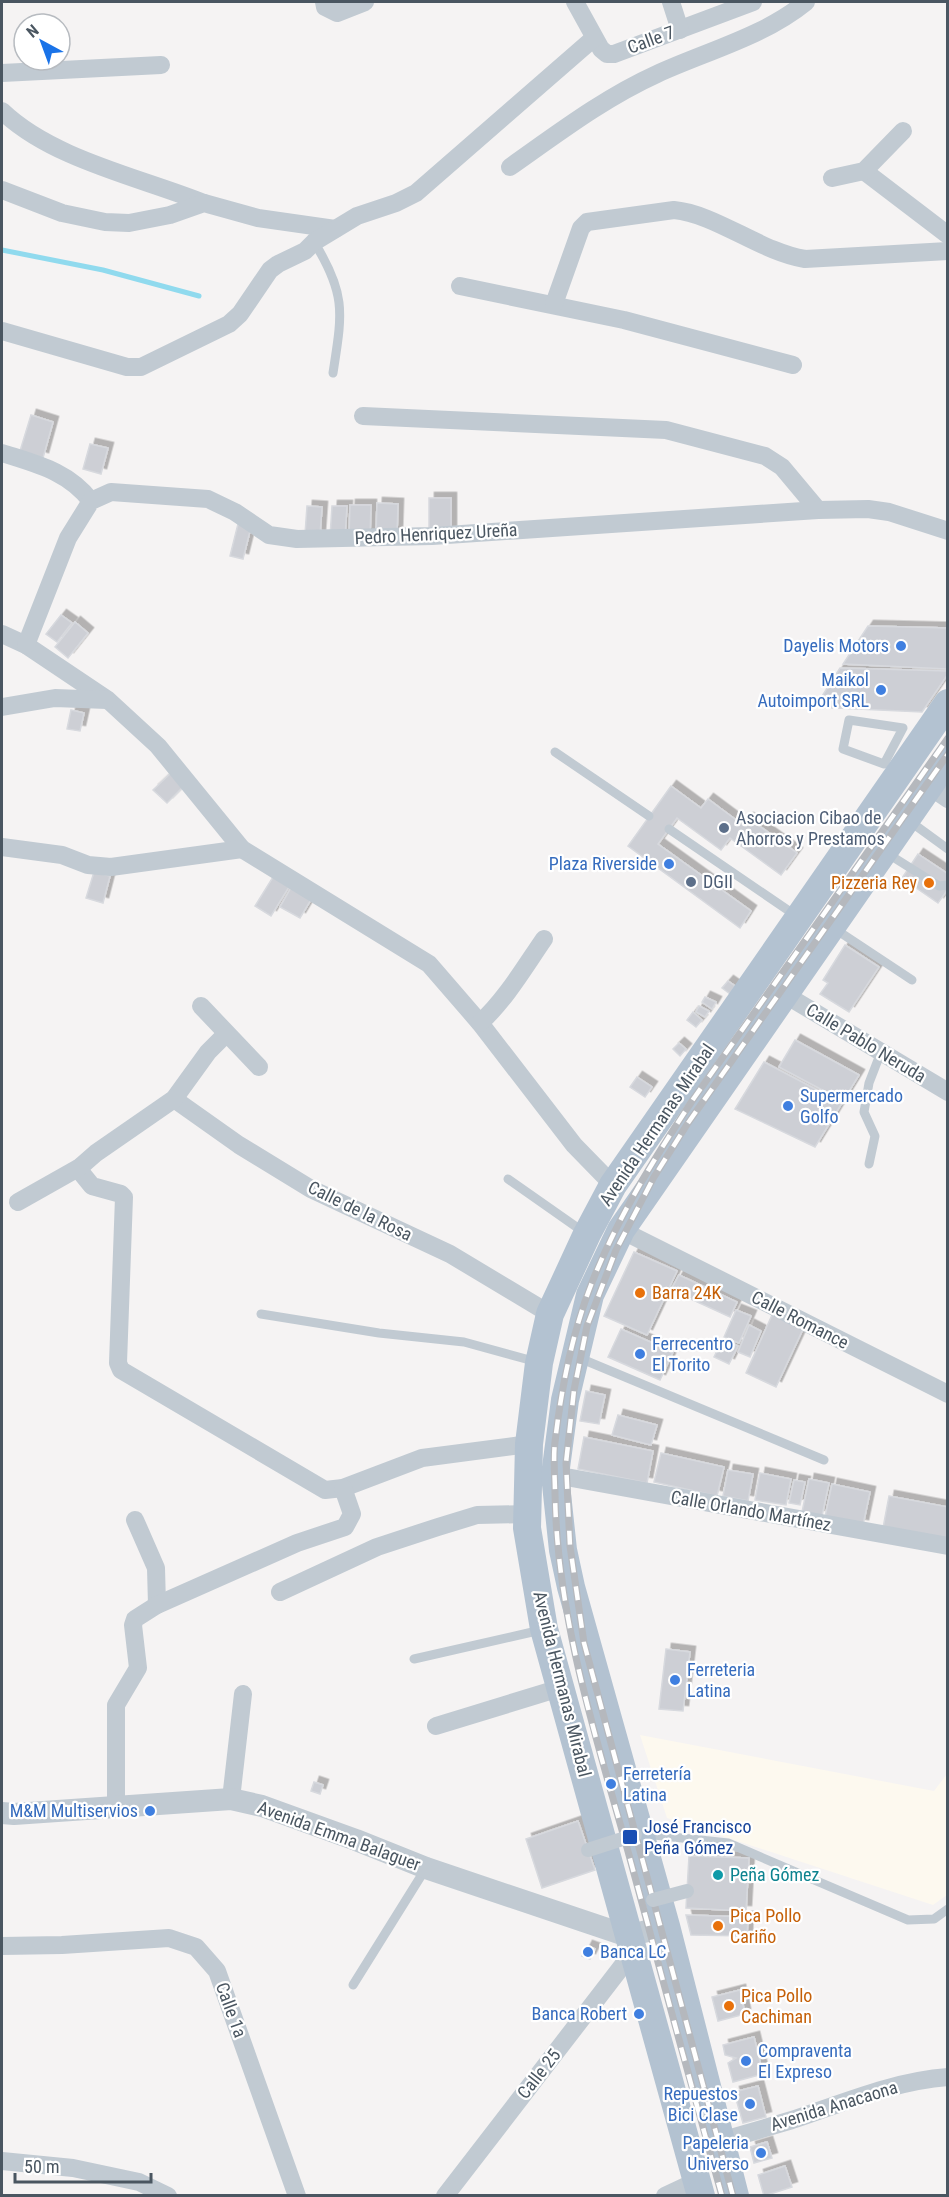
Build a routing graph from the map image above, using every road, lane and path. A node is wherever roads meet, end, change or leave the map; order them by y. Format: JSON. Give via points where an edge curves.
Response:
{"nodes":[{"id":1,"x":324,"y":2,"type":"edge"},
{"id":2,"x":365,"y":2,"type":"edge"},
{"id":3,"x":574,"y":2,"type":"edge"},
{"id":4,"x":671,"y":2,"type":"edge"},
{"id":5,"x":753,"y":2,"type":"edge"},
{"id":6,"x":806,"y":2,"type":"edge"},
{"id":7,"x":680,"y":30,"type":"junction"},
{"id":8,"x":594,"y":38,"type":"junction"},
{"id":9,"x":161,"y":65,"type":"dead end"},
{"id":10,"x":2,"y":73,"type":"edge"},
{"id":11,"x":2,"y":111,"type":"edge"},
{"id":12,"x":903,"y":131,"type":"dead end"},
{"id":13,"x":510,"y":167,"type":"dead end"},
{"id":14,"x":864,"y":171,"type":"junction"},
{"id":15,"x":832,"y":178,"type":"dead end"},
{"id":16,"x":2,"y":190,"type":"edge"},
{"id":17,"x":204,"y":203,"type":"junction"},
{"id":18,"x":335,"y":229,"type":"junction"},
{"id":19,"x":948,"y":235,"type":"edge"},
{"id":20,"x":314,"y":242,"type":"junction"},
{"id":21,"x":948,"y":251,"type":"edge"},
{"id":22,"x":460,"y":286,"type":"dead end"},
{"id":23,"x":554,"y":304,"type":"junction"},
{"id":24,"x":2,"y":331,"type":"edge"},
{"id":25,"x":793,"y":365,"type":"dead end"},
{"id":26,"x":333,"y":373,"type":"dead end"},
{"id":27,"x":363,"y":416,"type":"dead end"},
{"id":28,"x":2,"y":453,"type":"edge"},
{"id":29,"x":91,"y":501,"type":"junction"},
{"id":30,"x":818,"y":510,"type":"junction"},
{"id":31,"x":948,"y":531,"type":"edge"},
{"id":32,"x":2,"y":634,"type":"edge"},
{"id":33,"x":26,"y":645,"type":"junction"},
{"id":34,"x":108,"y":700,"type":"junction"},
{"id":35,"x":948,"y":703,"type":"edge"},
{"id":36,"x":2,"y":707,"type":"edge"},
{"id":37,"x":555,"y":752,"type":"dead end"},
{"id":38,"x":897,"y":759,"type":"junction"},
{"id":39,"x":948,"y":759,"type":"edge"},
{"id":40,"x":938,"y":792,"type":"edge"},
{"id":41,"x":649,"y":816,"type":"dead end"},
{"id":42,"x":906,"y":818,"type":"junction"},
{"id":43,"x":669,"y":829,"type":"dead end"},
{"id":44,"x":2,"y":847,"type":"edge"},
{"id":45,"x":242,"y":849,"type":"junction"},
{"id":46,"x":948,"y":849,"type":"edge"},
{"id":47,"x":883,"y":851,"type":"junction"},
{"id":48,"x":948,"y":885,"type":"edge"},
{"id":49,"x":800,"y":918,"type":"junction"},
{"id":50,"x":831,"y":926,"type":"junction"},
{"id":51,"x":544,"y":939,"type":"dead end"},
{"id":52,"x":912,"y":980,"type":"dead end"},
{"id":53,"x":784,"y":994,"type":"junction"},
{"id":54,"x":201,"y":1006,"type":"dead end"},
{"id":55,"x":480,"y":1023,"type":"junction"},
{"id":56,"x":226,"y":1034,"type":"junction"},
{"id":57,"x":882,"y":1052,"type":"junction"},
{"id":58,"x":259,"y":1067,"type":"dead end"},
{"id":59,"x":948,"y":1092,"type":"edge"},
{"id":60,"x":174,"y":1099,"type":"junction"},
{"id":61,"x":869,"y":1164,"type":"dead end"},
{"id":62,"x":80,"y":1167,"type":"junction"},
{"id":63,"x":508,"y":1179,"type":"dead end"},
{"id":64,"x":613,"y":1185,"type":"junction"},
{"id":65,"x":18,"y":1202,"type":"dead end"},
{"id":66,"x":621,"y":1230,"type":"junction"},
{"id":67,"x":587,"y":1234,"type":"junction"},
{"id":68,"x":261,"y":1314,"type":"dead end"},
{"id":69,"x":550,"y":1314,"type":"junction"},
{"id":70,"x":575,"y":1356,"type":"junction"},
{"id":71,"x":539,"y":1363,"type":"junction"},
{"id":72,"x":948,"y":1394,"type":"edge"},
{"id":73,"x":529,"y":1444,"type":"junction"},
{"id":74,"x":824,"y":1460,"type":"dead end"},
{"id":75,"x":555,"y":1475,"type":"junction"},
{"id":76,"x":343,"y":1488,"type":"junction"},
{"id":77,"x":527,"y":1514,"type":"junction"},
{"id":78,"x":135,"y":1520,"type":"dead end"},
{"id":79,"x":948,"y":1546,"type":"edge"},
{"id":80,"x":280,"y":1592,"type":"dead end"},
{"id":81,"x":157,"y":1605,"type":"junction"},
{"id":82,"x":544,"y":1629,"type":"junction"},
{"id":83,"x":414,"y":1659,"type":"dead end"},
{"id":84,"x":560,"y":1688,"type":"junction"},
{"id":85,"x":243,"y":1694,"type":"dead end"},
{"id":86,"x":436,"y":1725,"type":"dead end"},
{"id":87,"x":231,"y":1799,"type":"junction"},
{"id":88,"x":116,"y":1806,"type":"junction"},
{"id":89,"x":2,"y":1813,"type":"edge"},
{"id":90,"x":637,"y":1834,"type":"junction"},
{"id":91,"x":588,"y":1850,"type":"dead end"},
{"id":92,"x":426,"y":1868,"type":"junction"},
{"id":93,"x":687,"y":1891,"type":"dead end"},
{"id":94,"x":653,"y":1900,"type":"dead end"},
{"id":95,"x":948,"y":1909,"type":"edge"},
{"id":96,"x":666,"y":1926,"type":"junction"},
{"id":97,"x":631,"y":1944,"type":"junction"},
{"id":98,"x":2,"y":1946,"type":"edge"},
{"id":99,"x":352,"y":1985,"type":"dead end"},
{"id":100,"x":948,"y":2077,"type":"edge"},
{"id":101,"x":721,"y":2141,"type":"junction"},
{"id":102,"x":2,"y":2161,"type":"edge"},
{"id":103,"x":699,"y":2188,"type":"edge"},
{"id":104,"x":168,"y":2196,"type":"edge"},
{"id":105,"x":297,"y":2196,"type":"edge"},
{"id":106,"x":445,"y":2196,"type":"edge"},
{"id":107,"x":665,"y":2196,"type":"edge"},
{"id":108,"x":735,"y":2196,"type":"edge"}],
"edges":[{"from":1,"to":2,"type":"street","via":[[325,7],[337,13]]},
{"from":3,"to":8,"type":"street","name":"Calle 7"},
{"from":4,"to":7,"type":"street"},
{"from":5,"to":7,"type":"street","name":"Calle 7"},
{"from":6,"to":13,"type":"street","via":[[762,30],[620,93]]},
{"from":7,"to":8,"type":"street","name":"Calle 7","via":[[614,54],[607,54]]},
{"from":8,"to":18,"type":"street","via":[[416,193]]},
{"from":9,"to":10,"type":"street"},
{"from":11,"to":17,"type":"street","via":[[17,126],[49,146]]},
{"from":12,"to":14,"type":"street"},
{"from":14,"to":15,"type":"street"},
{"from":14,"to":19,"type":"street"},
{"from":16,"to":17,"type":"street","via":[[62,213],[105,222],[129,223]]},
{"from":17,"to":18,"type":"street","via":[[258,218]]},
{"from":18,"to":20,"type":"street"},
{"from":20,"to":24,"type":"street","via":[[270,270],[246,308],[229,324],[141,367],[102,361]]},
{"from":20,"to":26,"type":"lane","via":[[334,279],[341,305]]},
{"from":21,"to":23,"type":"street","via":[[796,258],[688,212],[674,210],[587,222],[581,228]]},
{"from":22,"to":23,"type":"street"},
{"from":23,"to":25,"type":"street"},
{"from":27,"to":30,"type":"street","via":[[666,430],[765,456],[782,467]]},
{"from":28,"to":29,"type":"street","via":[[52,469],[82,489]]},
{"from":29,"to":30,"type":"street","name":"Pedro Henriquez Ureña","via":[[111,492],[208,499],[269,535],[297,539],[432,536]]},
{"from":29,"to":33,"type":"street","via":[[68,538]]},
{"from":30,"to":31,"type":"street","name":"Pedro Henriquez Ureña","via":[[889,512]]},
{"from":32,"to":33,"type":"street"},
{"from":33,"to":34,"type":"street"},
{"from":34,"to":36,"type":"street","via":[[55,698]]},
{"from":34,"to":45,"type":"street","via":[[158,746]]},
{"from":35,"to":38,"type":"main road","name":"Avenida Hermanas Mirabal"},
{"from":37,"to":41,"type":"lane"},
{"from":38,"to":38,"type":"lane","via":[[884,764],[843,749],[849,720],[903,728]]},
{"from":38,"to":49,"type":"main road","name":"Avenida Hermanas Mirabal"},
{"from":39,"to":40,"type":"main road","name":"Avenida Hermanas Mirabal"},
{"from":40,"to":42,"type":"main road","name":"Avenida Hermanas Mirabal"},
{"from":42,"to":46,"type":"lane"},
{"from":42,"to":47,"type":"main road","name":"Avenida Hermanas Mirabal"},
{"from":43,"to":49,"type":"lane"},
{"from":44,"to":45,"type":"street","via":[[111,867]]},
{"from":45,"to":55,"type":"street","via":[[429,964]]},
{"from":47,"to":48,"type":"lane","via":[[939,886]]},
{"from":47,"to":50,"type":"main road","name":"Avenida Hermanas Mirabal"},
{"from":49,"to":64,"type":"main road","name":"Avenida Hermanas Mirabal"},
{"from":50,"to":52,"type":"lane"},
{"from":50,"to":53,"type":"main road","name":"Avenida Hermanas Mirabal"},
{"from":51,"to":55,"type":"street","via":[[508,992]]},
{"from":53,"to":57,"type":"street","name":"Calle Pablo Neruda"},
{"from":53,"to":66,"type":"main road","name":"Avenida Hermanas Mirabal"},
{"from":54,"to":56,"type":"street"},
{"from":55,"to":64,"type":"street","via":[[574,1145]]},
{"from":56,"to":58,"type":"street"},
{"from":56,"to":60,"type":"street"},
{"from":57,"to":59,"type":"street","name":"Calle Pablo Neruda"},
{"from":57,"to":61,"type":"lane","via":[[869,1083],[864,1112],[875,1137]]},
{"from":60,"to":62,"type":"street"},
{"from":60,"to":69,"type":"street","name":"Calle de la Rosa","via":[[310,1189],[450,1254]]},
{"from":62,"to":65,"type":"street"},
{"from":62,"to":76,"type":"street","via":[[90,1185],[124,1197],[119,1369],[320,1488]]},
{"from":63,"to":67,"type":"lane"},
{"from":64,"to":67,"type":"main road","name":"Avenida Hermanas Mirabal"},
{"from":66,"to":70,"type":"main road","name":"Avenida Hermanas Mirabal","via":[[590,1295]]},
{"from":66,"to":72,"type":"street","name":"Calle Romance"},
{"from":67,"to":69,"type":"main road","name":"Avenida Hermanas Mirabal"},
{"from":68,"to":71,"type":"lane","via":[[464,1342]]},
{"from":69,"to":71,"type":"main road","name":"Avenida Hermanas Mirabal"},
{"from":70,"to":74,"type":"lane"},
{"from":70,"to":75,"type":"main road","name":"Avenida Hermanas Mirabal"},
{"from":71,"to":73,"type":"main road","name":"Avenida Hermanas Mirabal"},
{"from":73,"to":76,"type":"street","via":[[422,1458]]},
{"from":73,"to":77,"type":"main road","name":"Avenida Hermanas Mirabal"},
{"from":75,"to":79,"type":"street","name":"Calle Orlando Martínez"},
{"from":75,"to":90,"type":"main road","name":"Avenida Hermanas Mirabal","via":[[571,1587]]},
{"from":76,"to":81,"type":"street","via":[[352,1514],[345,1527],[297,1543]]},
{"from":77,"to":80,"type":"street","via":[[477,1515],[457,1521],[376,1547]]},
{"from":77,"to":82,"type":"main road","name":"Avenida Hermanas Mirabal"},
{"from":78,"to":81,"type":"street","via":[[156,1568]]},
{"from":81,"to":88,"type":"street","via":[[135,1619],[138,1668],[116,1705]]},
{"from":82,"to":83,"type":"lane"},
{"from":82,"to":84,"type":"main road","name":"Avenida Hermanas Mirabal"},
{"from":84,"to":86,"type":"street"},
{"from":84,"to":97,"type":"main road","name":"Avenida Hermanas Mirabal"},
{"from":85,"to":87,"type":"street"},
{"from":87,"to":88,"type":"street","name":"Avenida Emma Balaguer"},
{"from":87,"to":92,"type":"street","name":"Avenida Emma Balaguer","via":[[356,1839]]},
{"from":88,"to":89,"type":"street","name":"Avenida Emma Balaguer"},
{"from":90,"to":91,"type":"street","bridge":true},
{"from":90,"to":95,"type":"lane","via":[[728,1843],[908,1920],[934,1919]]},
{"from":90,"to":96,"type":"main road","name":"Avenida Hermanas Mirabal"},
{"from":92,"to":97,"type":"street","name":"Avenida Emma Balaguer"},
{"from":92,"to":99,"type":"lane"},
{"from":93,"to":94,"type":"street","bridge":true},
{"from":96,"to":97,"type":"street"},
{"from":96,"to":101,"type":"main road","name":"Avenida Hermanas Mirabal"},
{"from":97,"to":103,"type":"main road","name":"Avenida Hermanas Mirabal"},
{"from":97,"to":106,"type":"street","name":"Calle 25"},
{"from":98,"to":105,"type":"street","name":"Calle 1a","via":[[169,1938],[196,1947],[217,1971]]},
{"from":100,"to":101,"type":"street","name":"Avenida Anacaona","via":[[929,2078],[849,2099]]},
{"from":101,"to":108,"type":"main road","name":"Avenida Hermanas Mirabal"},
{"from":102,"to":104,"type":"street","via":[[84,2170],[139,2182]]},
{"from":103,"to":107,"type":"street"}]}
